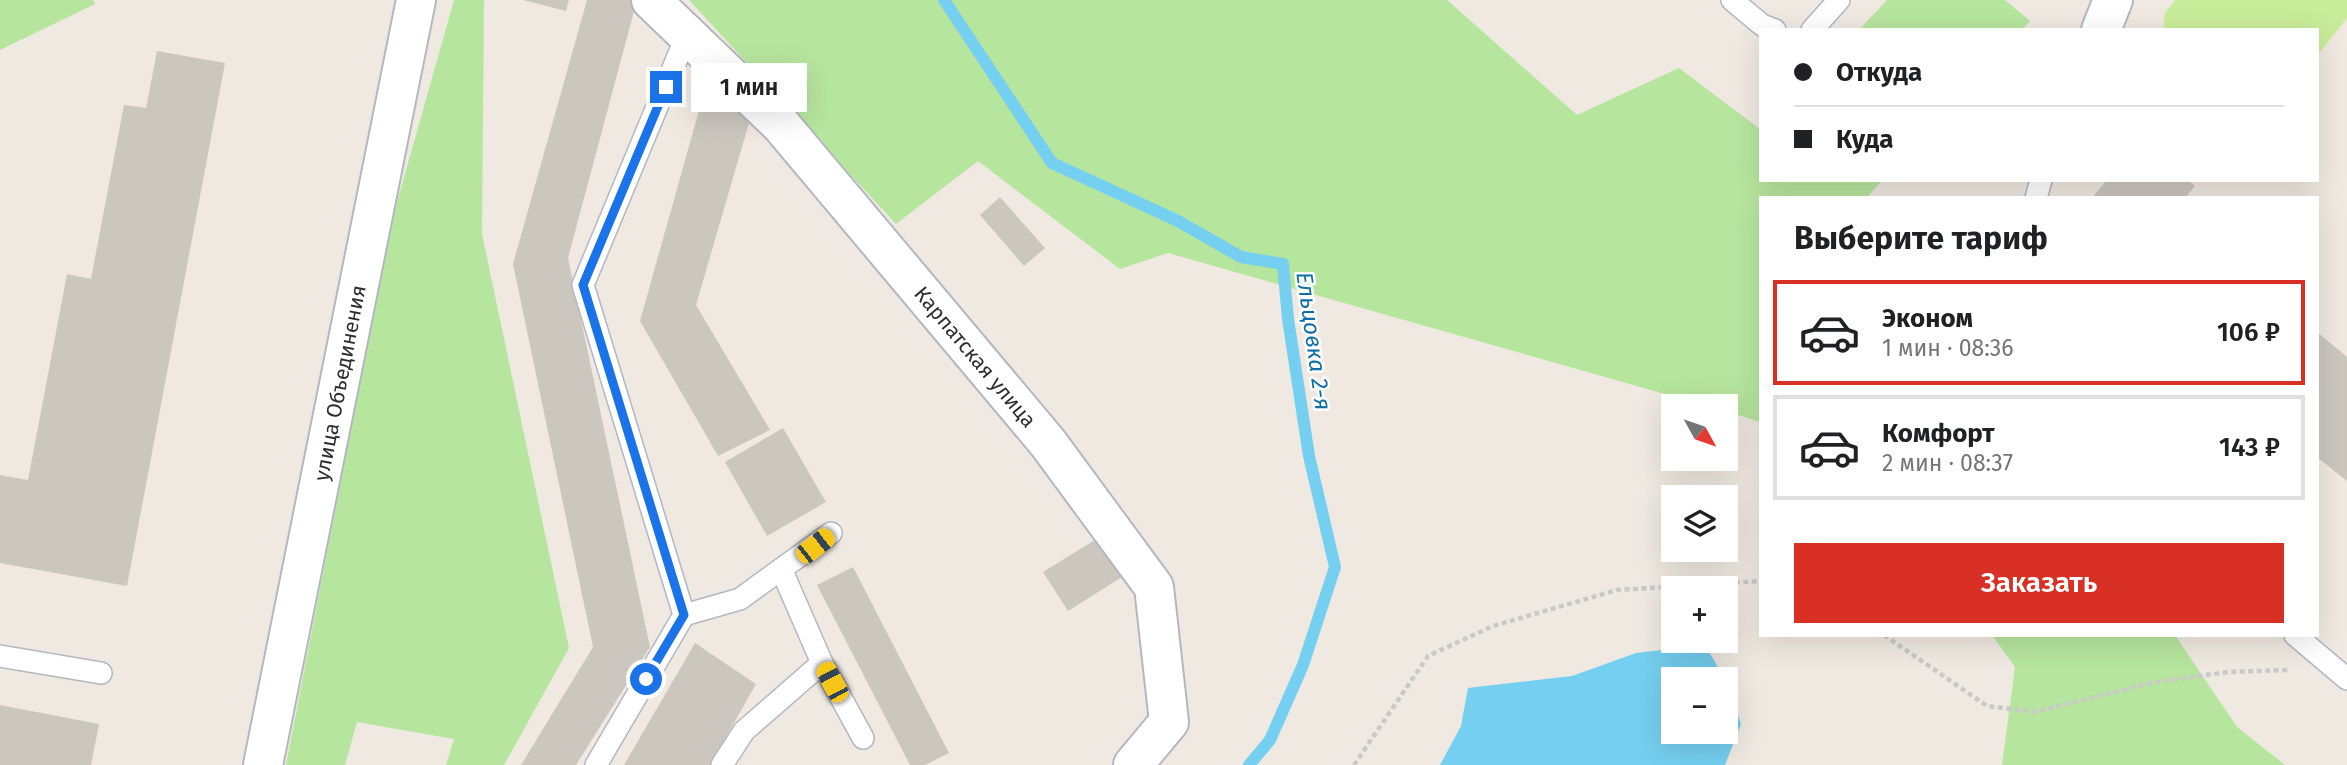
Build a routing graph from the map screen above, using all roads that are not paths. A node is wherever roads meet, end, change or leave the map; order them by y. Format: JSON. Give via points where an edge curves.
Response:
{"nodes":[{"id":1,"x":416,"y":0,"type":"edge"},
{"id":2,"x":651,"y":0,"type":"edge"},
{"id":3,"x":1732,"y":0,"type":"edge"},
{"id":4,"x":1839,"y":0,"type":"edge"},
{"id":5,"x":2113,"y":0,"type":"edge"},
{"id":6,"x":1771,"y":28,"type":"edge"},
{"id":7,"x":1814,"y":28,"type":"edge"},
{"id":8,"x":2102,"y":28,"type":"edge"},
{"id":9,"x":686,"y":37,"type":"junction"},
{"id":10,"x":831,"y":533,"type":"dead end"},
{"id":11,"x":782,"y":571,"type":"junction"},
{"id":12,"x":684,"y":615,"type":"junction"},
{"id":13,"x":2297,"y":637,"type":"edge"},
{"id":14,"x":0,"y":656,"type":"edge"},
{"id":15,"x":822,"y":663,"type":"junction"},
{"id":16,"x":101,"y":673,"type":"dead end"},
{"id":17,"x":2341,"y":674,"type":"edge"},
{"id":18,"x":863,"y":738,"type":"dead end"},
{"id":19,"x":263,"y":765,"type":"edge"},
{"id":20,"x":596,"y":765,"type":"edge"},
{"id":21,"x":722,"y":765,"type":"edge"},
{"id":22,"x":1133,"y":765,"type":"edge"}],
"edges":[{"from":1,"to":19,"type":"street","name":"улица Объединения"},
{"from":2,"to":9,"type":"street","name":"Карпатская улица"},
{"from":3,"to":6,"type":"lane"},
{"from":4,"to":7,"type":"lane"},
{"from":5,"to":8,"type":"street"},
{"from":9,"to":12,"type":"lane","via":[[583,285]]},
{"from":9,"to":22,"type":"street","name":"Карпатская улица","via":[[781,125],[1048,443],[1154,587],[1169,722]]},
{"from":10,"to":11,"type":"lane"},
{"from":11,"to":12,"type":"lane","via":[[740,599]]},
{"from":11,"to":15,"type":"lane"},
{"from":12,"to":20,"type":"lane"},
{"from":13,"to":17,"type":"lane"},
{"from":14,"to":16,"type":"lane"},
{"from":15,"to":18,"type":"lane"},
{"from":15,"to":21,"type":"lane","via":[[744,731]]}]}
